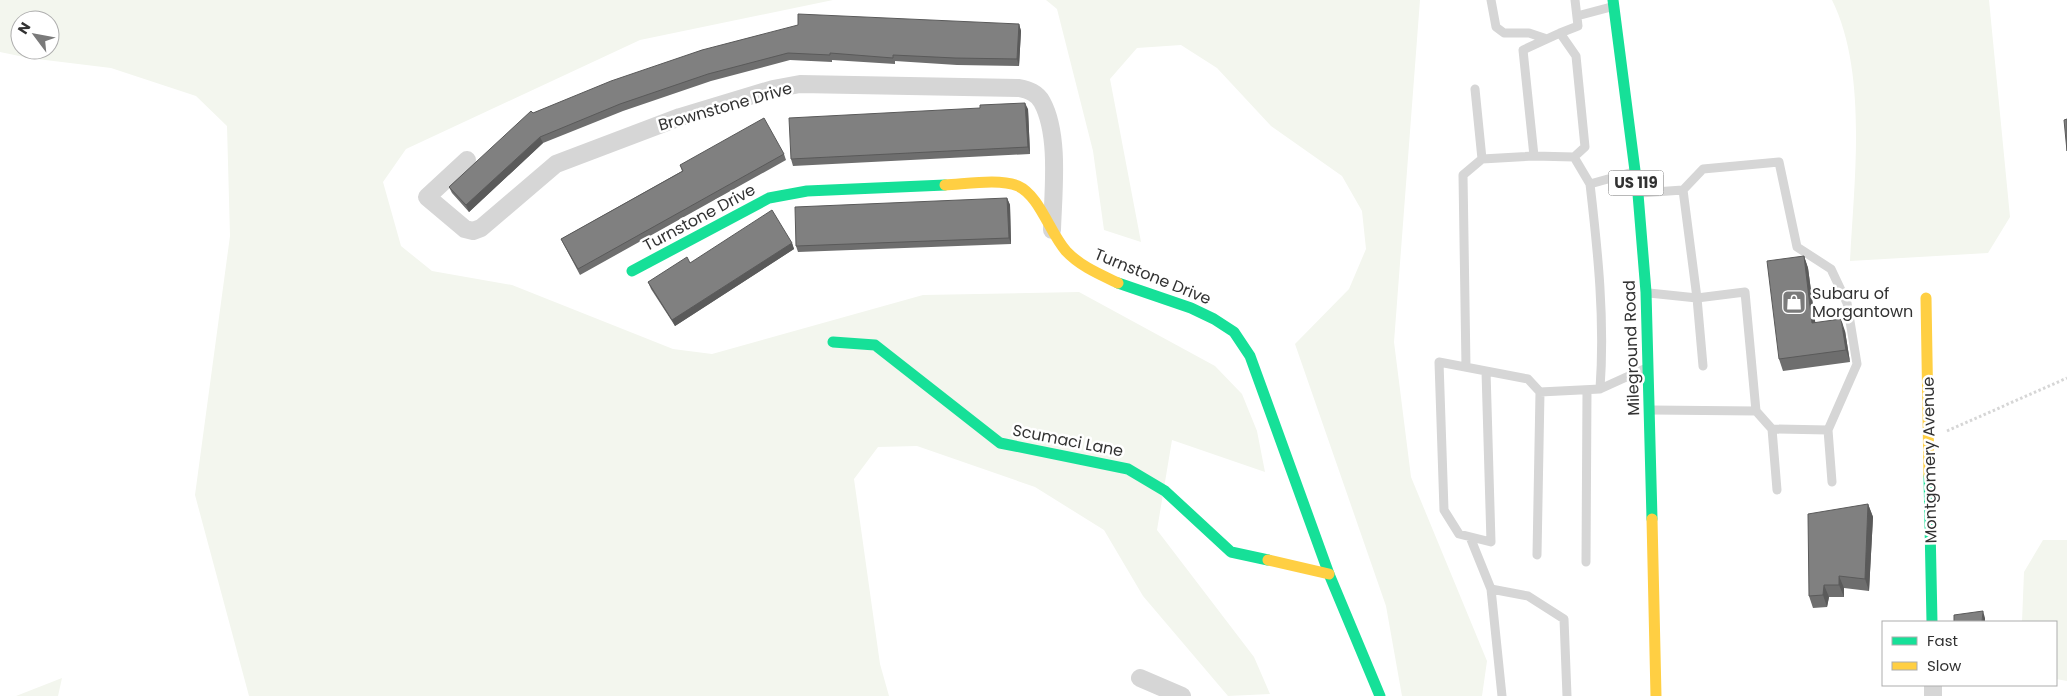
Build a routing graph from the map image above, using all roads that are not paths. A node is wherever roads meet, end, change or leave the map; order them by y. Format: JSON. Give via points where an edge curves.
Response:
{"nodes":[{"id":1,"x":1491,"y":0,"type":"edge"},
{"id":2,"x":1575,"y":0,"type":"edge"},
{"id":3,"x":1613,"y":3,"type":"edge"},
{"id":4,"x":1577,"y":16,"type":"junction"},
{"id":5,"x":1560,"y":33,"type":"junction"},
{"id":6,"x":1547,"y":39,"type":"junction"},
{"id":7,"x":1475,"y":89,"type":"dead end"},
{"id":8,"x":1534,"y":156,"type":"junction"},
{"id":9,"x":1574,"y":157,"type":"junction"},
{"id":10,"x":1482,"y":159,"type":"junction"},
{"id":11,"x":467,"y":160,"type":"dead end"},
{"id":12,"x":1634,"y":172,"type":"junction"},
{"id":13,"x":1590,"y":184,"type":"junction"},
{"id":14,"x":1683,"y":190,"type":"junction"},
{"id":15,"x":1638,"y":194,"type":"junction"},
{"id":16,"x":1052,"y":233,"type":"junction"},
{"id":17,"x":632,"y":271,"type":"dead end"},
{"id":18,"x":1646,"y":292,"type":"junction"},
{"id":19,"x":1697,"y":298,"type":"junction"},
{"id":20,"x":1926,"y":298,"type":"dead end"},
{"id":21,"x":833,"y":342,"type":"dead end"},
{"id":22,"x":1703,"y":366,"type":"dead end"},
{"id":23,"x":1466,"y":367,"type":"junction"},
{"id":24,"x":1649,"y":367,"type":"junction"},
{"id":25,"x":1486,"y":371,"type":"junction"},
{"id":26,"x":1600,"y":389,"type":"junction"},
{"id":27,"x":1587,"y":390,"type":"junction"},
{"id":28,"x":1540,"y":392,"type":"junction"},
{"id":29,"x":1650,"y":410,"type":"junction"},
{"id":30,"x":1756,"y":411,"type":"junction"},
{"id":31,"x":1772,"y":429,"type":"junction"},
{"id":32,"x":1828,"y":430,"type":"junction"},
{"id":33,"x":1832,"y":482,"type":"dead end"},
{"id":34,"x":1776,"y":490,"type":"dead end"},
{"id":35,"x":1470,"y":537,"type":"junction"},
{"id":36,"x":1537,"y":555,"type":"dead end"},
{"id":37,"x":1586,"y":562,"type":"dead end"},
{"id":38,"x":1328,"y":574,"type":"junction"},
{"id":39,"x":1491,"y":589,"type":"junction"},
{"id":40,"x":1932,"y":621,"type":"edge"},
{"id":41,"x":1140,"y":678,"type":"dead end"},
{"id":42,"x":1182,"y":696,"type":"edge"},
{"id":43,"x":1380,"y":696,"type":"edge"},
{"id":44,"x":1502,"y":696,"type":"edge"},
{"id":45,"x":1567,"y":696,"type":"edge"},
{"id":46,"x":1656,"y":696,"type":"edge"}],
"edges":[{"from":1,"to":6,"type":"lane","via":[[1496,27],[1504,34],[1529,33]]},
{"from":2,"to":4,"type":"lane"},
{"from":3,"to":4,"type":"lane"},
{"from":3,"to":12,"type":"street","name":"Mileground Road","number":"US 119"},
{"from":4,"to":5,"type":"lane","via":[[1578,26]]},
{"from":5,"to":6,"type":"lane"},
{"from":5,"to":9,"type":"lane","via":[[1576,56],[1585,146]]},
{"from":6,"to":8,"type":"lane","via":[[1524,50]]},
{"from":7,"to":10,"type":"lane"},
{"from":8,"to":9,"type":"lane"},
{"from":8,"to":10,"type":"lane"},
{"from":9,"to":13,"type":"lane"},
{"from":10,"to":23,"type":"lane","via":[[1463,175]]},
{"from":11,"to":16,"type":"street","name":"Brownstone Drive","via":[[427,197],[465,229],[473,231],[481,228],[556,164],[680,117],[773,89],[800,84],[1019,88],[1031,91],[1041,100],[1048,118],[1052,143]]},
{"from":12,"to":13,"type":"lane"},
{"from":12,"to":15,"type":"street","name":"Mileground Road","number":"US 119"},
{"from":13,"to":26,"type":"lane","via":[[1601,277],[1603,349]]},
{"from":14,"to":15,"type":"lane"},
{"from":14,"to":19,"type":"lane"},
{"from":14,"to":32,"type":"lane","via":[[1703,169],[1779,162],[1797,247],[1831,269],[1847,303],[1858,364]]},
{"from":15,"to":18,"type":"street","name":"Mileground Road","number":"US 119"},
{"from":16,"to":17,"type":"street","name":"Turnstone Drive","via":[[1033,198],[1019,186],[1001,182],[807,191],[769,198]]},
{"from":16,"to":38,"type":"street","name":"Turnstone Drive","via":[[1066,251],[1086,268],[1191,308],[1234,332],[1250,356]]},
{"from":18,"to":19,"type":"lane"},
{"from":18,"to":24,"type":"street","name":"Mileground Road","number":"US 119"},
{"from":19,"to":22,"type":"lane"},
{"from":19,"to":30,"type":"lane","via":[[1745,292]]},
{"from":20,"to":40,"type":"street","name":"Montgomery Avenue"},
{"from":21,"to":38,"type":"street","name":"Scumaci Lane","via":[[875,345],[1000,443],[1128,469],[1165,490],[1231,552]]},
{"from":23,"to":25,"type":"lane"},
{"from":23,"to":35,"type":"lane","via":[[1439,362],[1444,510],[1459,534]]},
{"from":24,"to":26,"type":"lane"},
{"from":24,"to":29,"type":"street","name":"Mileground Road","number":"US 119"},
{"from":25,"to":28,"type":"lane","via":[[1528,379]]},
{"from":25,"to":35,"type":"lane","via":[[1491,542]]},
{"from":26,"to":27,"type":"lane"},
{"from":27,"to":28,"type":"lane"},
{"from":27,"to":37,"type":"lane"},
{"from":28,"to":36,"type":"lane"},
{"from":29,"to":30,"type":"lane"},
{"from":29,"to":46,"type":"street","name":"Mileground Road","number":"US 119"},
{"from":30,"to":31,"type":"lane"},
{"from":31,"to":32,"type":"lane"},
{"from":31,"to":34,"type":"lane"},
{"from":32,"to":33,"type":"lane"},
{"from":35,"to":39,"type":"lane"},
{"from":38,"to":43,"type":"street","name":"Turnstone Drive"},
{"from":39,"to":44,"type":"lane"},
{"from":39,"to":45,"type":"lane","via":[[1528,596],[1564,619]]},
{"from":41,"to":42,"type":"street"}]}
